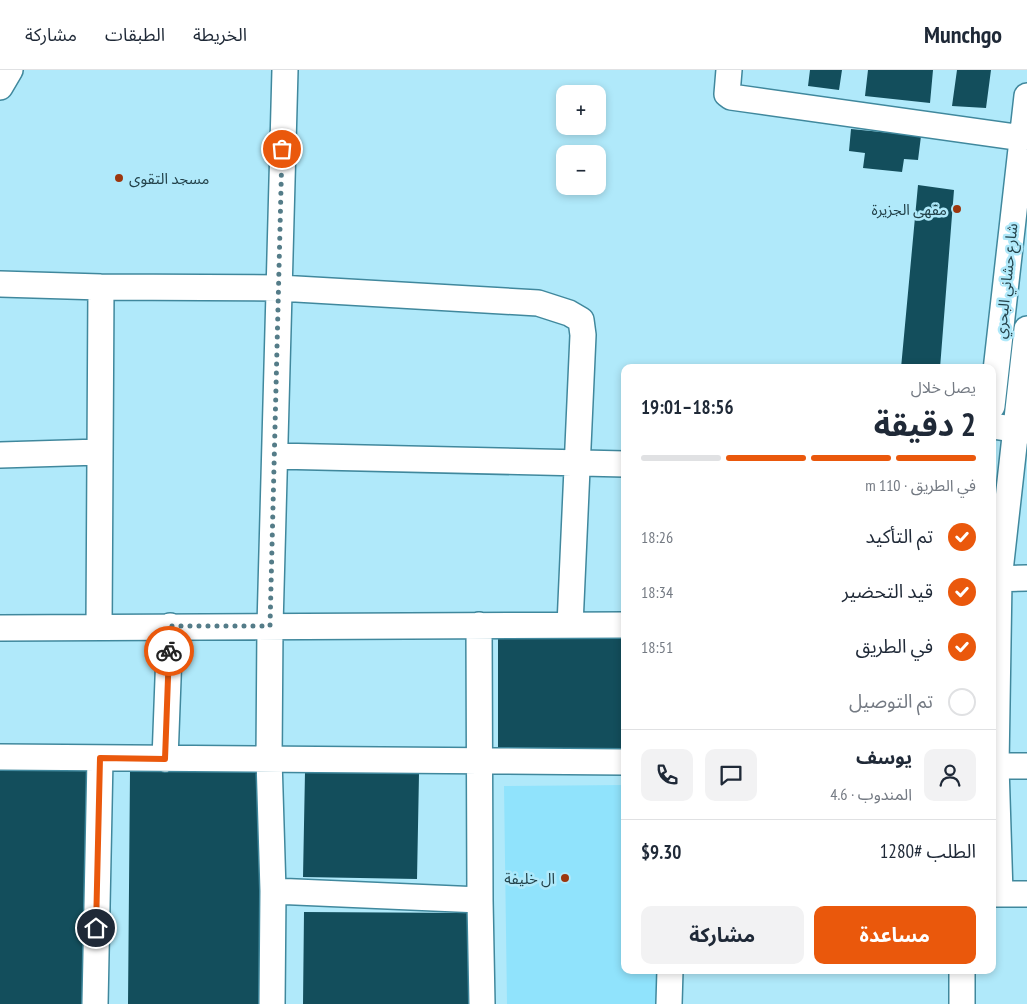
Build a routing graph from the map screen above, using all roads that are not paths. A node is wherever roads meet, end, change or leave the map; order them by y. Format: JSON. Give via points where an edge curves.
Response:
{"nodes":[{"id":1,"x":10,"y":70,"type":"edge"},
{"id":2,"x":285,"y":70,"type":"edge"},
{"id":3,"x":729,"y":70,"type":"edge"},
{"id":4,"x":0,"y":88,"type":"edge"},
{"id":5,"x":1027,"y":106,"type":"edge"},
{"id":6,"x":1022,"y":138,"type":"junction"},
{"id":7,"x":0,"y":284,"type":"edge"},
{"id":8,"x":102,"y":287,"type":"junction"},
{"id":9,"x":279,"y":288,"type":"junction"},
{"id":10,"x":1027,"y":329,"type":"edge"},
{"id":11,"x":996,"y":370,"type":"edge"},
{"id":12,"x":1012,"y":429,"type":"edge"},
{"id":13,"x":100,"y":452,"type":"junction"},
{"id":14,"x":0,"y":455,"type":"edge"},
{"id":15,"x":275,"y":456,"type":"junction"},
{"id":16,"x":578,"y":462,"type":"junction"},
{"id":17,"x":621,"y":464,"type":"edge"},
{"id":18,"x":1027,"y":578,"type":"edge"},
{"id":19,"x":996,"y":580,"type":"edge"},
{"id":20,"x":479,"y":625,"type":"junction"},
{"id":21,"x":570,"y":625,"type":"junction"},
{"id":22,"x":621,"y":625,"type":"edge"},
{"id":23,"x":170,"y":626,"type":"junction"},
{"id":24,"x":270,"y":626,"type":"junction"},
{"id":25,"x":99,"y":627,"type":"junction"},
{"id":26,"x":0,"y":628,"type":"edge"},
{"id":27,"x":0,"y":757,"type":"edge"},
{"id":28,"x":100,"y":758,"type":"junction"},
{"id":29,"x":165,"y":759,"type":"junction"},
{"id":30,"x":268,"y":759,"type":"junction"},
{"id":31,"x":480,"y":762,"type":"junction"},
{"id":32,"x":621,"y":762,"type":"edge"},
{"id":33,"x":996,"y":766,"type":"edge"},
{"id":34,"x":1027,"y":766,"type":"edge"},
{"id":35,"x":273,"y":891,"type":"junction"},
{"id":36,"x":996,"y":894,"type":"edge"},
{"id":37,"x":1027,"y":894,"type":"edge"},
{"id":38,"x":480,"y":900,"type":"junction"},
{"id":39,"x":670,"y":974,"type":"edge"},
{"id":40,"x":962,"y":974,"type":"edge"},
{"id":41,"x":95,"y":1004,"type":"edge"},
{"id":42,"x":272,"y":1004,"type":"edge"},
{"id":43,"x":482,"y":1004,"type":"edge"},
{"id":44,"x":669,"y":1004,"type":"edge"},
{"id":45,"x":962,"y":1004,"type":"edge"}],
"edges":[{"from":1,"to":4,"type":"street"},
{"from":2,"to":9,"type":"street"},
{"from":3,"to":6,"type":"street","via":[[727,94],[731,97]]},
{"from":5,"to":6,"type":"street","name":"شارع حشاني البحري"},
{"from":6,"to":11,"type":"street","name":"شارع حشاني البحري"},
{"from":7,"to":8,"type":"street"},
{"from":8,"to":9,"type":"street"},
{"from":8,"to":13,"type":"street"},
{"from":9,"to":15,"type":"street"},
{"from":9,"to":16,"type":"street","via":[[538,303],[569,313],[581,320],[583,335]]},
{"from":10,"to":12,"type":"street"},
{"from":12,"to":19,"type":"street"},
{"from":13,"to":14,"type":"street"},
{"from":13,"to":25,"type":"street"},
{"from":15,"to":16,"type":"street"},
{"from":15,"to":24,"type":"street"},
{"from":16,"to":17,"type":"street"},
{"from":16,"to":21,"type":"street"},
{"from":18,"to":19,"type":"street"},
{"from":20,"to":21,"type":"street"},
{"from":20,"to":24,"type":"street"},
{"from":20,"to":31,"type":"street"},
{"from":21,"to":22,"type":"street"},
{"from":23,"to":24,"type":"street"},
{"from":23,"to":25,"type":"street"},
{"from":23,"to":29,"type":"street"},
{"from":24,"to":30,"type":"street"},
{"from":25,"to":26,"type":"street"},
{"from":27,"to":28,"type":"street"},
{"from":28,"to":29,"type":"street"},
{"from":28,"to":41,"type":"street"},
{"from":29,"to":30,"type":"street"},
{"from":30,"to":31,"type":"street"},
{"from":30,"to":35,"type":"street"},
{"from":31,"to":32,"type":"street"},
{"from":31,"to":38,"type":"street"},
{"from":33,"to":34,"type":"street"},
{"from":35,"to":38,"type":"street"},
{"from":35,"to":42,"type":"street"},
{"from":36,"to":37,"type":"street"},
{"from":38,"to":43,"type":"street"},
{"from":39,"to":44,"type":"street"},
{"from":40,"to":45,"type":"street"}]}
